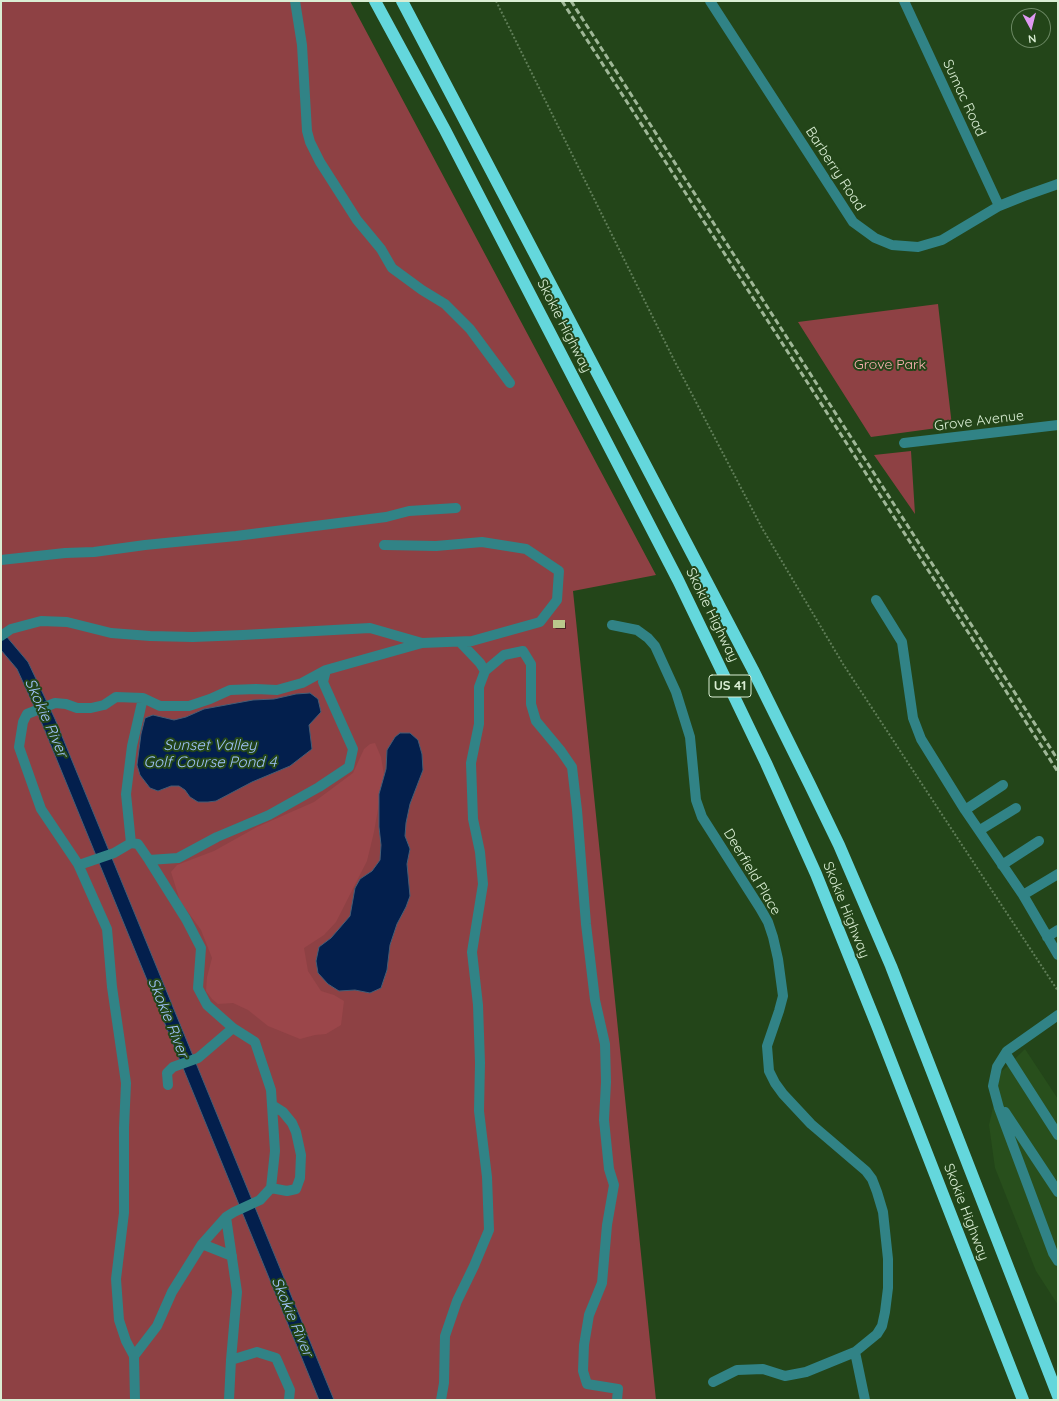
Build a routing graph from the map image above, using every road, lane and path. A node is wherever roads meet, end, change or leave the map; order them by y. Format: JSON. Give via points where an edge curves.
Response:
{"nodes":[{"id":1,"x":295,"y":1,"type":"edge"},
{"id":2,"x":375,"y":1,"type":"edge"},
{"id":3,"x":402,"y":1,"type":"edge"},
{"id":4,"x":496,"y":1,"type":"edge"},
{"id":5,"x":710,"y":1,"type":"edge"},
{"id":6,"x":904,"y":1,"type":"edge"},
{"id":7,"x":1058,"y":184,"type":"edge"},
{"id":8,"x":999,"y":206,"type":"junction"},
{"id":9,"x":510,"y":383,"type":"dead end"},
{"id":10,"x":1058,"y":425,"type":"edge"},
{"id":11,"x":904,"y":443,"type":"dead end"},
{"id":12,"x":456,"y":508,"type":"dead end"},
{"id":13,"x":384,"y":545,"type":"dead end"},
{"id":14,"x":1,"y":560,"type":"edge"},
{"id":15,"x":876,"y":600,"type":"dead end"},
{"id":16,"x":612,"y":625,"type":"dead end"},
{"id":17,"x":1,"y":636,"type":"edge"},
{"id":18,"x":460,"y":642,"type":"junction"},
{"id":19,"x":422,"y":643,"type":"junction"},
{"id":20,"x":326,"y":670,"type":"junction"},
{"id":21,"x":485,"y":671,"type":"junction"},
{"id":22,"x":143,"y":698,"type":"junction"},
{"id":23,"x":1003,"y":785,"type":"dead end"},
{"id":24,"x":1016,"y":808,"type":"dead end"},
{"id":25,"x":965,"y":810,"type":"junction"},
{"id":26,"x":980,"y":830,"type":"junction"},
{"id":27,"x":1039,"y":841,"type":"dead end"},
{"id":28,"x":131,"y":842,"type":"junction"},
{"id":29,"x":149,"y":860,"type":"junction"},
{"id":30,"x":79,"y":865,"type":"junction"},
{"id":31,"x":1002,"y":865,"type":"junction"},
{"id":32,"x":1058,"y":874,"type":"edge"},
{"id":33,"x":1023,"y":895,"type":"junction"},
{"id":34,"x":1058,"y":930,"type":"edge"},
{"id":35,"x":1047,"y":937,"type":"junction"},
{"id":36,"x":1058,"y":955,"type":"edge"},
{"id":37,"x":1058,"y":991,"type":"edge"},
{"id":38,"x":1058,"y":1015,"type":"edge"},
{"id":39,"x":233,"y":1028,"type":"junction"},
{"id":40,"x":1006,"y":1054,"type":"junction"},
{"id":41,"x":168,"y":1085,"type":"dead end"},
{"id":42,"x":997,"y":1101,"type":"junction"},
{"id":43,"x":272,"y":1105,"type":"junction"},
{"id":44,"x":1058,"y":1135,"type":"edge"},
{"id":45,"x":271,"y":1188,"type":"junction"},
{"id":46,"x":1058,"y":1192,"type":"edge"},
{"id":47,"x":226,"y":1217,"type":"junction"},
{"id":48,"x":202,"y":1244,"type":"junction"},
{"id":49,"x":1055,"y":1249,"type":"edge"},
{"id":50,"x":232,"y":1256,"type":"junction"},
{"id":51,"x":1058,"y":1261,"type":"edge"},
{"id":52,"x":855,"y":1352,"type":"junction"},
{"id":53,"x":134,"y":1356,"type":"junction"},
{"id":54,"x":231,"y":1360,"type":"junction"},
{"id":55,"x":713,"y":1382,"type":"dead end"},
{"id":56,"x":1058,"y":1396,"type":"edge"},
{"id":57,"x":135,"y":1400,"type":"edge"},
{"id":58,"x":229,"y":1400,"type":"edge"},
{"id":59,"x":288,"y":1400,"type":"edge"},
{"id":60,"x":441,"y":1400,"type":"edge"},
{"id":61,"x":617,"y":1400,"type":"edge"},
{"id":62,"x":865,"y":1400,"type":"edge"},
{"id":63,"x":1022,"y":1400,"type":"edge"}],
"edges":[{"from":1,"to":9,"type":"street","via":[[302,45],[308,131],[310,142],[320,162],[392,268],[445,304],[470,329]]},
{"from":2,"to":63,"type":"highway","name":"Skokie Highway","number":"US 41","via":[[445,130],[678,580],[766,763],[816,874],[878,1028]]},
{"from":3,"to":56,"type":"highway","name":"Skokie Highway","number":"US 41","via":[[753,670],[836,839],[891,966]]},
{"from":4,"to":37,"type":"path","via":[[674,360],[762,528],[843,664]]},
{"from":5,"to":8,"type":"street","name":"Barberry Road","via":[[853,222],[864,231],[892,245],[918,247],[951,236]]},
{"from":6,"to":8,"type":"street","name":"Sumac Road"},
{"from":7,"to":8,"type":"street","name":"Barberry Road"},
{"from":10,"to":11,"type":"street","name":"Grove Avenue"},
{"from":12,"to":14,"type":"street","via":[[409,511],[386,517],[236,536]]},
{"from":13,"to":18,"type":"street","via":[[436,546],[482,542],[526,549],[559,571],[557,600],[540,622]]},
{"from":15,"to":25,"type":"street","via":[[902,642],[913,718],[921,739]]},
{"from":16,"to":52,"type":"street","name":"Deerfield Place","via":[[637,630],[655,646],[676,692],[690,737],[696,800],[702,817],[760,908],[774,937],[783,996],[768,1046],[770,1071],[775,1083],[811,1124],[866,1171],[877,1192],[883,1212],[888,1260],[885,1312],[877,1334]]},
{"from":17,"to":19,"type":"street","via":[[11,629],[41,621],[67,622],[111,633],[193,637],[370,628]]},
{"from":18,"to":19,"type":"street"},
{"from":18,"to":21,"type":"street"},
{"from":19,"to":20,"type":"street"},
{"from":20,"to":22,"type":"street","via":[[302,683],[277,690],[230,690],[189,706],[160,706]]},
{"from":20,"to":29,"type":"street","via":[[323,682],[353,749],[349,767],[269,815],[217,837],[178,858]]},
{"from":21,"to":60,"type":"street","via":[[479,687],[478,724],[471,763],[473,819],[483,884],[472,952],[478,1005],[479,1111],[487,1177],[489,1230],[457,1301],[445,1336]]},
{"from":21,"to":61,"type":"street","via":[[504,655],[523,651],[531,664],[531,704],[536,721],[572,768],[595,1000],[605,1044],[604,1120],[609,1169],[614,1185],[607,1225],[602,1283],[589,1315],[583,1371],[587,1384],[618,1389]]},
{"from":22,"to":28,"type":"street","via":[[132,746],[126,794]]},
{"from":22,"to":30,"type":"street","via":[[116,697],[104,705],[91,708],[55,703],[27,714],[23,722],[20,748],[41,809]]},
{"from":23,"to":25,"type":"street"},
{"from":24,"to":26,"type":"street"},
{"from":25,"to":26,"type":"street"},
{"from":26,"to":31,"type":"street"},
{"from":27,"to":31,"type":"street"},
{"from":28,"to":29,"type":"street","via":[[138,844]]},
{"from":28,"to":30,"type":"street","via":[[114,853]]},
{"from":29,"to":39,"type":"street","via":[[201,948],[198,988],[207,1005]]},
{"from":30,"to":53,"type":"street","via":[[107,929],[112,987],[126,1083],[124,1213],[116,1279],[118,1320]]},
{"from":31,"to":33,"type":"street"},
{"from":32,"to":33,"type":"street"},
{"from":33,"to":35,"type":"street"},
{"from":34,"to":35,"type":"street"},
{"from":35,"to":36,"type":"street"},
{"from":38,"to":40,"type":"street"},
{"from":39,"to":41,"type":"street","via":[[198,1058],[167,1073]]},
{"from":39,"to":43,"type":"street","via":[[255,1042],[271,1090]]},
{"from":40,"to":42,"type":"street","via":[[997,1067],[994,1086]]},
{"from":40,"to":44,"type":"street"},
{"from":42,"to":46,"type":"street"},
{"from":42,"to":49,"type":"street"},
{"from":43,"to":45,"type":"street","via":[[275,1151]]},
{"from":43,"to":45,"type":"street","via":[[283,1112],[292,1123],[301,1155],[300,1178],[296,1189],[287,1191]]},
{"from":45,"to":47,"type":"street","via":[[260,1200]]},
{"from":47,"to":48,"type":"street"},
{"from":47,"to":50,"type":"street"},
{"from":48,"to":50,"type":"street"},
{"from":48,"to":53,"type":"street","via":[[172,1292],[157,1326]]},
{"from":49,"to":51,"type":"street"},
{"from":50,"to":54,"type":"street","via":[[237,1292]]},
{"from":52,"to":55,"type":"street","name":"Deerfield Place","via":[[806,1372],[785,1376],[763,1369],[737,1370]]},
{"from":52,"to":62,"type":"street"},
{"from":53,"to":57,"type":"street"},
{"from":54,"to":58,"type":"street"},
{"from":54,"to":59,"type":"street","via":[[257,1352],[276,1358],[290,1390]]}]}
